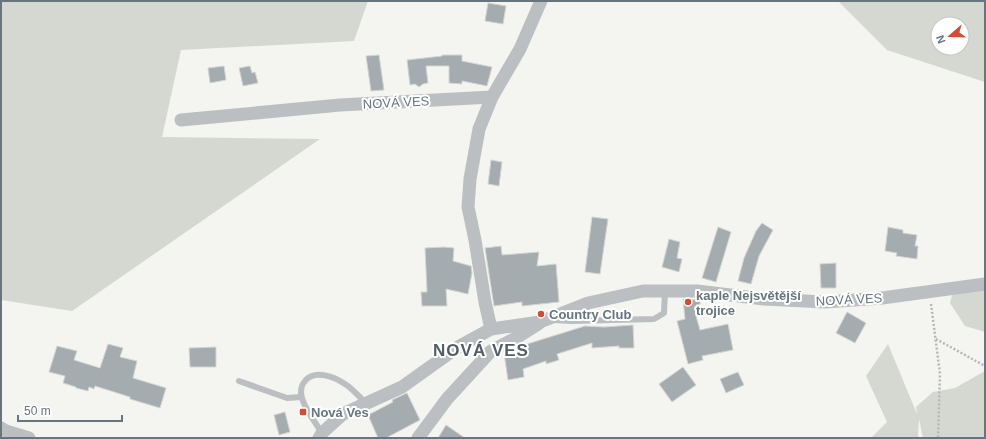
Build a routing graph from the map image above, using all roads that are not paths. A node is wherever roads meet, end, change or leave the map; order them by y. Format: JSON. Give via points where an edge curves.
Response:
{"nodes":[{"id":1,"x":541,"y":1,"type":"edge"},
{"id":2,"x":492,"y":97,"type":"junction"},
{"id":3,"x":181,"y":120,"type":"dead end"},
{"id":4,"x":985,"y":284,"type":"edge"},
{"id":5,"x":665,"y":291,"type":"junction"},
{"id":6,"x":543,"y":321,"type":"junction"},
{"id":7,"x":491,"y":329,"type":"junction"},
{"id":8,"x":239,"y":381,"type":"dead end"},
{"id":9,"x":301,"y":397,"type":"junction"},
{"id":10,"x":366,"y":403,"type":"junction"},
{"id":11,"x":1,"y":428,"type":"edge"},
{"id":12,"x":320,"y":436,"type":"edge"},
{"id":13,"x":28,"y":438,"type":"edge"},
{"id":14,"x":418,"y":438,"type":"edge"}],
"edges":[{"from":1,"to":2,"type":"street","via":[[520,49]]},
{"from":2,"to":3,"type":"street","name":"NOVÁ VES","via":[[340,105]]},
{"from":2,"to":7,"type":"street","via":[[479,129],[468,207]]},
{"from":4,"to":5,"type":"street","name":"NOVÁ VES","via":[[882,298],[825,302],[764,300],[697,291]]},
{"from":5,"to":6,"type":"street","name":"NOVÁ VES","via":[[643,291],[588,303]]},
{"from":5,"to":6,"type":"lane","name":"NOVÁ VES","via":[[664,313],[654,319]]},
{"from":6,"to":7,"type":"street","name":"NOVÁ VES"},
{"from":6,"to":14,"type":"street","name":"NOVÁ VES","via":[[491,352],[447,399]]},
{"from":7,"to":10,"type":"street","name":"NOVÁ VES","via":[[458,347],[402,387]]},
{"from":8,"to":9,"type":"lane","via":[[287,398]]},
{"from":9,"to":10,"type":"lane","via":[[302,386],[306,380],[319,374],[345,384]]},
{"from":9,"to":12,"type":"lane"},
{"from":10,"to":12,"type":"street","name":"NOVÁ VES","via":[[343,414]]},
{"from":11,"to":13,"type":"street"}]}
